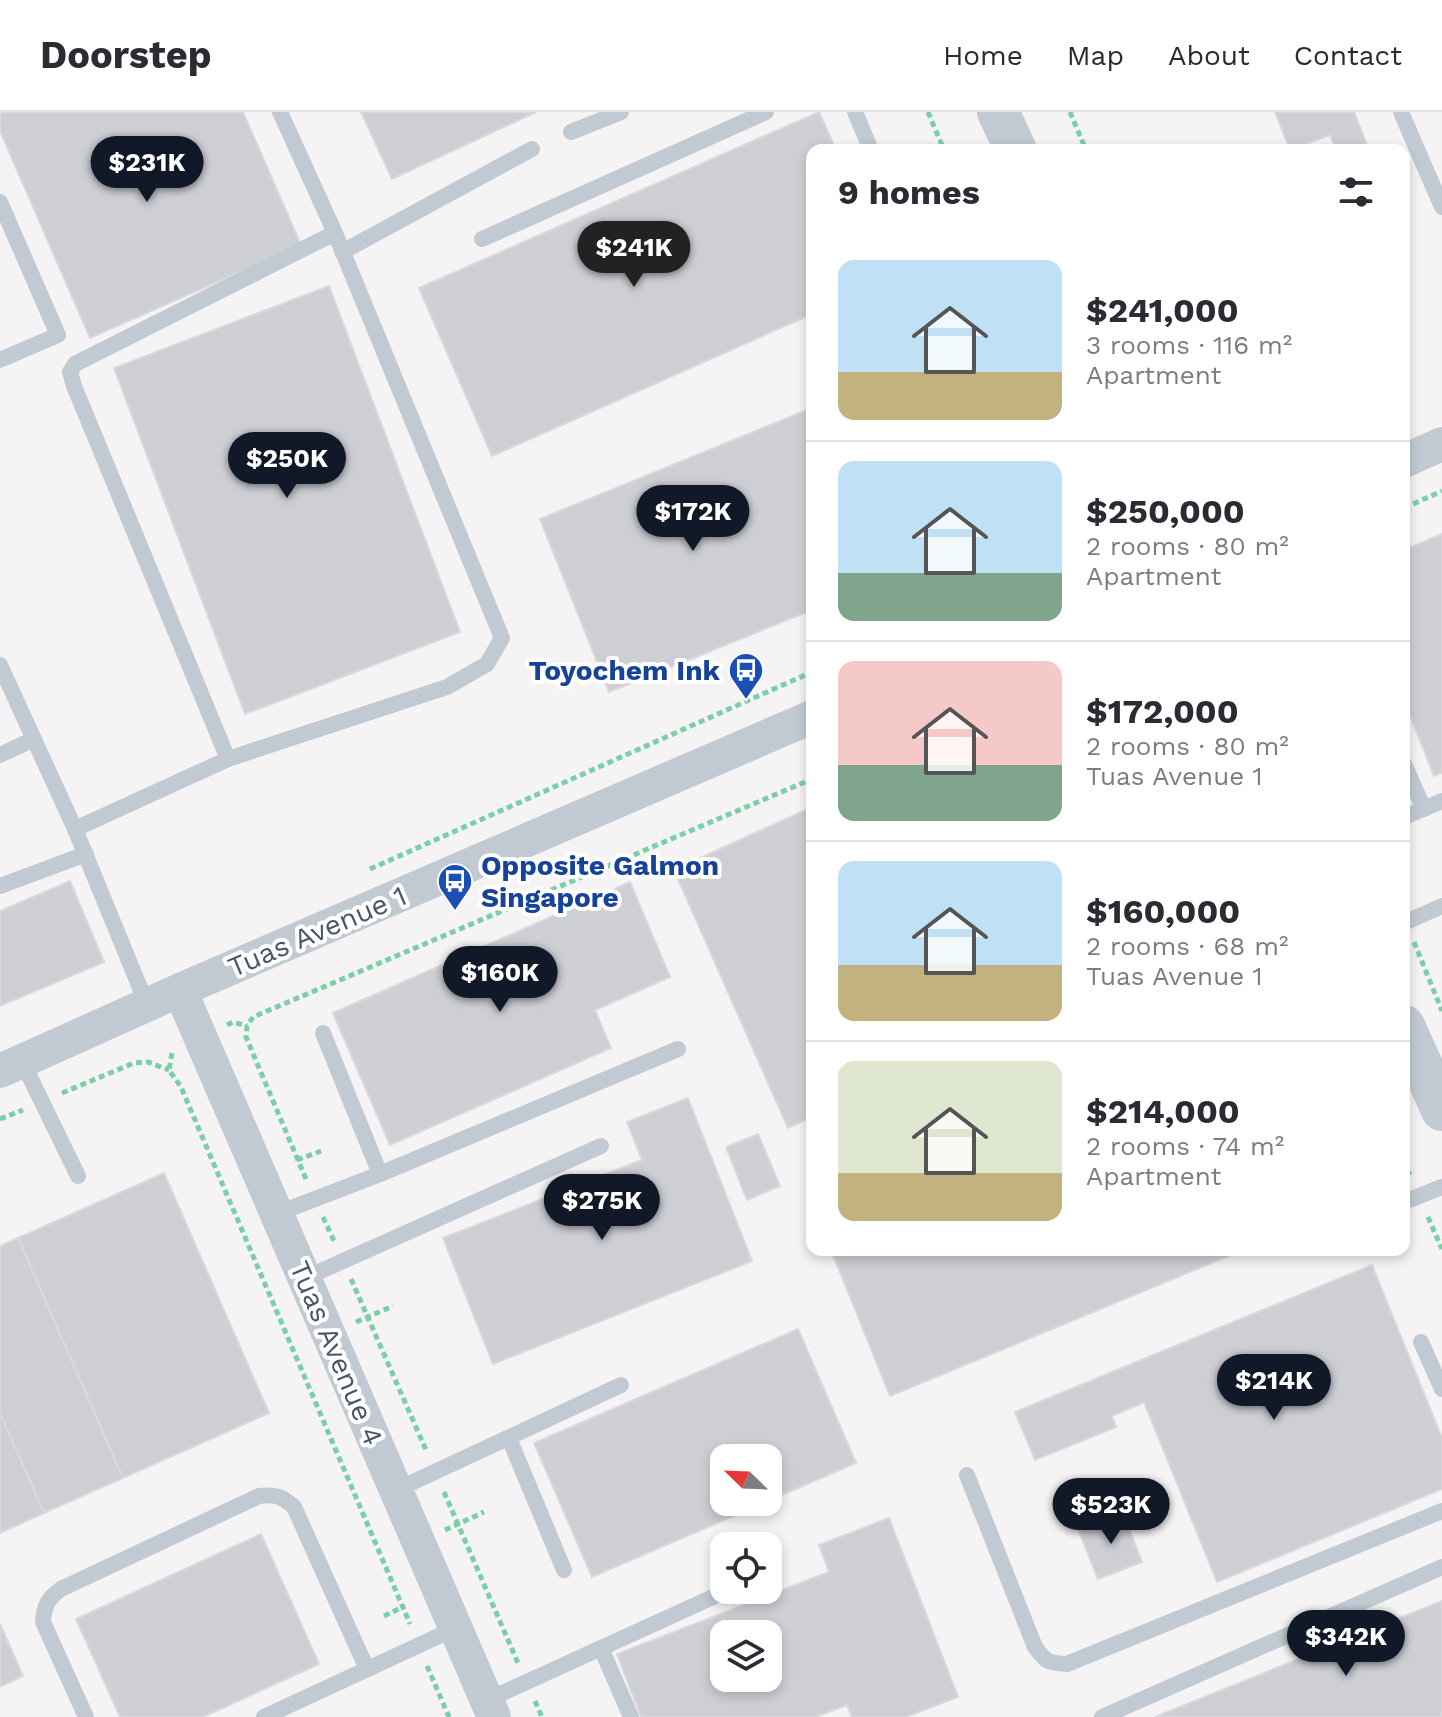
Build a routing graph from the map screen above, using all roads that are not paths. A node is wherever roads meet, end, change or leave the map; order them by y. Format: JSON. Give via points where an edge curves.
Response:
{"nodes":[{"id":1,"x":280,"y":112,"type":"edge"},
{"id":2,"x":621,"y":112,"type":"edge"},
{"id":3,"x":766,"y":112,"type":"edge"},
{"id":4,"x":855,"y":112,"type":"edge"},
{"id":5,"x":998,"y":112,"type":"edge"},
{"id":6,"x":1401,"y":112,"type":"edge"},
{"id":7,"x":571,"y":132,"type":"dead end"},
{"id":8,"x":868,"y":144,"type":"edge"},
{"id":9,"x":1013,"y":144,"type":"edge"},
{"id":10,"x":532,"y":149,"type":"dead end"},
{"id":11,"x":0,"y":202,"type":"edge"},
{"id":12,"x":1442,"y":207,"type":"edge"},
{"id":13,"x":335,"y":233,"type":"junction"},
{"id":14,"x":482,"y":239,"type":"dead end"},
{"id":15,"x":342,"y":252,"type":"junction"},
{"id":16,"x":0,"y":360,"type":"edge"},
{"id":17,"x":1442,"y":444,"type":"edge"},
{"id":18,"x":1410,"y":458,"type":"edge"},
{"id":19,"x":0,"y":665,"type":"edge"},
{"id":20,"x":806,"y":720,"type":"edge"},
{"id":21,"x":34,"y":739,"type":"junction"},
{"id":22,"x":0,"y":755,"type":"edge"},
{"id":23,"x":228,"y":759,"type":"junction"},
{"id":24,"x":1410,"y":778,"type":"edge"},
{"id":25,"x":1442,"y":801,"type":"edge"},
{"id":26,"x":1424,"y":809,"type":"junction"},
{"id":27,"x":1410,"y":815,"type":"edge"},
{"id":28,"x":75,"y":829,"type":"junction"},
{"id":29,"x":86,"y":854,"type":"junction"},
{"id":30,"x":0,"y":886,"type":"edge"},
{"id":31,"x":1442,"y":906,"type":"edge"},
{"id":32,"x":1410,"y":921,"type":"edge"},
{"id":33,"x":180,"y":990,"type":"junction"},
{"id":34,"x":147,"y":1005,"type":"junction"},
{"id":35,"x":323,"y":1033,"type":"dead end"},
{"id":36,"x":1410,"y":1039,"type":"edge"},
{"id":37,"x":678,"y":1049,"type":"dead end"},
{"id":38,"x":11,"y":1066,"type":"edge"},
{"id":39,"x":1442,"y":1110,"type":"edge"},
{"id":40,"x":601,"y":1146,"type":"dead end"},
{"id":41,"x":380,"y":1174,"type":"junction"},
{"id":42,"x":78,"y":1176,"type":"dead end"},
{"id":43,"x":1442,"y":1187,"type":"edge"},
{"id":44,"x":1410,"y":1200,"type":"edge"},
{"id":45,"x":276,"y":1214,"type":"junction"},
{"id":46,"x":305,"y":1278,"type":"junction"},
{"id":47,"x":1421,"y":1342,"type":"dead end"},
{"id":48,"x":621,"y":1385,"type":"dead end"},
{"id":49,"x":1442,"y":1389,"type":"edge"},
{"id":50,"x":509,"y":1438,"type":"junction"},
{"id":51,"x":967,"y":1475,"type":"dead end"},
{"id":52,"x":396,"y":1490,"type":"junction"},
{"id":53,"x":1442,"y":1511,"type":"edge"},
{"id":54,"x":1442,"y":1567,"type":"edge"},
{"id":55,"x":564,"y":1570,"type":"dead end"},
{"id":56,"x":710,"y":1598,"type":"edge"},
{"id":57,"x":456,"y":1628,"type":"junction"},
{"id":58,"x":601,"y":1648,"type":"junction"},
{"id":59,"x":367,"y":1669,"type":"junction"},
{"id":60,"x":491,"y":1709,"type":"edge"},
{"id":61,"x":86,"y":1717,"type":"edge"},
{"id":62,"x":264,"y":1717,"type":"edge"},
{"id":63,"x":631,"y":1717,"type":"edge"},
{"id":64,"x":1102,"y":1717,"type":"edge"}],
"edges":[{"from":1,"to":13,"type":"lane"},
{"from":2,"to":7,"type":"lane"},
{"from":3,"to":14,"type":"lane"},
{"from":4,"to":8,"type":"lane"},
{"from":5,"to":9,"type":"street"},
{"from":6,"to":12,"type":"lane"},
{"from":10,"to":15,"type":"lane"},
{"from":11,"to":16,"type":"lane","via":[[58,335]]},
{"from":13,"to":15,"type":"lane"},
{"from":13,"to":23,"type":"lane","via":[[75,364],[70,372]]},
{"from":15,"to":23,"type":"lane","via":[[502,638],[487,664],[447,687]]},
{"from":17,"to":18,"type":"street"},
{"from":19,"to":21,"type":"lane"},
{"from":20,"to":33,"type":"street","name":"Tuas Avenue 1"},
{"from":21,"to":22,"type":"lane"},
{"from":21,"to":28,"type":"lane"},
{"from":23,"to":28,"type":"lane"},
{"from":24,"to":26,"type":"lane"},
{"from":25,"to":26,"type":"lane"},
{"from":26,"to":27,"type":"lane"},
{"from":28,"to":29,"type":"lane"},
{"from":29,"to":30,"type":"lane"},
{"from":29,"to":34,"type":"lane"},
{"from":31,"to":32,"type":"lane"},
{"from":33,"to":34,"type":"street","name":"Tuas Avenue 1"},
{"from":33,"to":45,"type":"street","name":"Tuas Avenue 4"},
{"from":34,"to":38,"type":"street","name":"Tuas Avenue 1"},
{"from":35,"to":41,"type":"lane"},
{"from":36,"to":39,"type":"street"},
{"from":37,"to":41,"type":"lane"},
{"from":38,"to":42,"type":"lane","via":[[42,1102]]},
{"from":40,"to":46,"type":"lane"},
{"from":41,"to":45,"type":"lane"},
{"from":43,"to":44,"type":"lane"},
{"from":45,"to":46,"type":"street","name":"Tuas Avenue 4"},
{"from":46,"to":52,"type":"street","name":"Tuas Avenue 4"},
{"from":47,"to":49,"type":"lane"},
{"from":48,"to":50,"type":"lane"},
{"from":50,"to":52,"type":"lane"},
{"from":50,"to":55,"type":"lane"},
{"from":51,"to":53,"type":"lane","via":[[1035,1647],[1052,1663],[1067,1664]]},
{"from":52,"to":57,"type":"street","name":"Tuas Avenue 4"},
{"from":54,"to":64,"type":"lane"},
{"from":56,"to":58,"type":"lane"},
{"from":57,"to":59,"type":"lane"},
{"from":57,"to":60,"type":"street","name":"Tuas Avenue 4"},
{"from":58,"to":60,"type":"lane"},
{"from":58,"to":63,"type":"lane"},
{"from":59,"to":61,"type":"lane","via":[[294,1507],[273,1494],[259,1496],[50,1597],[43,1622]]},
{"from":59,"to":62,"type":"lane"}]}
